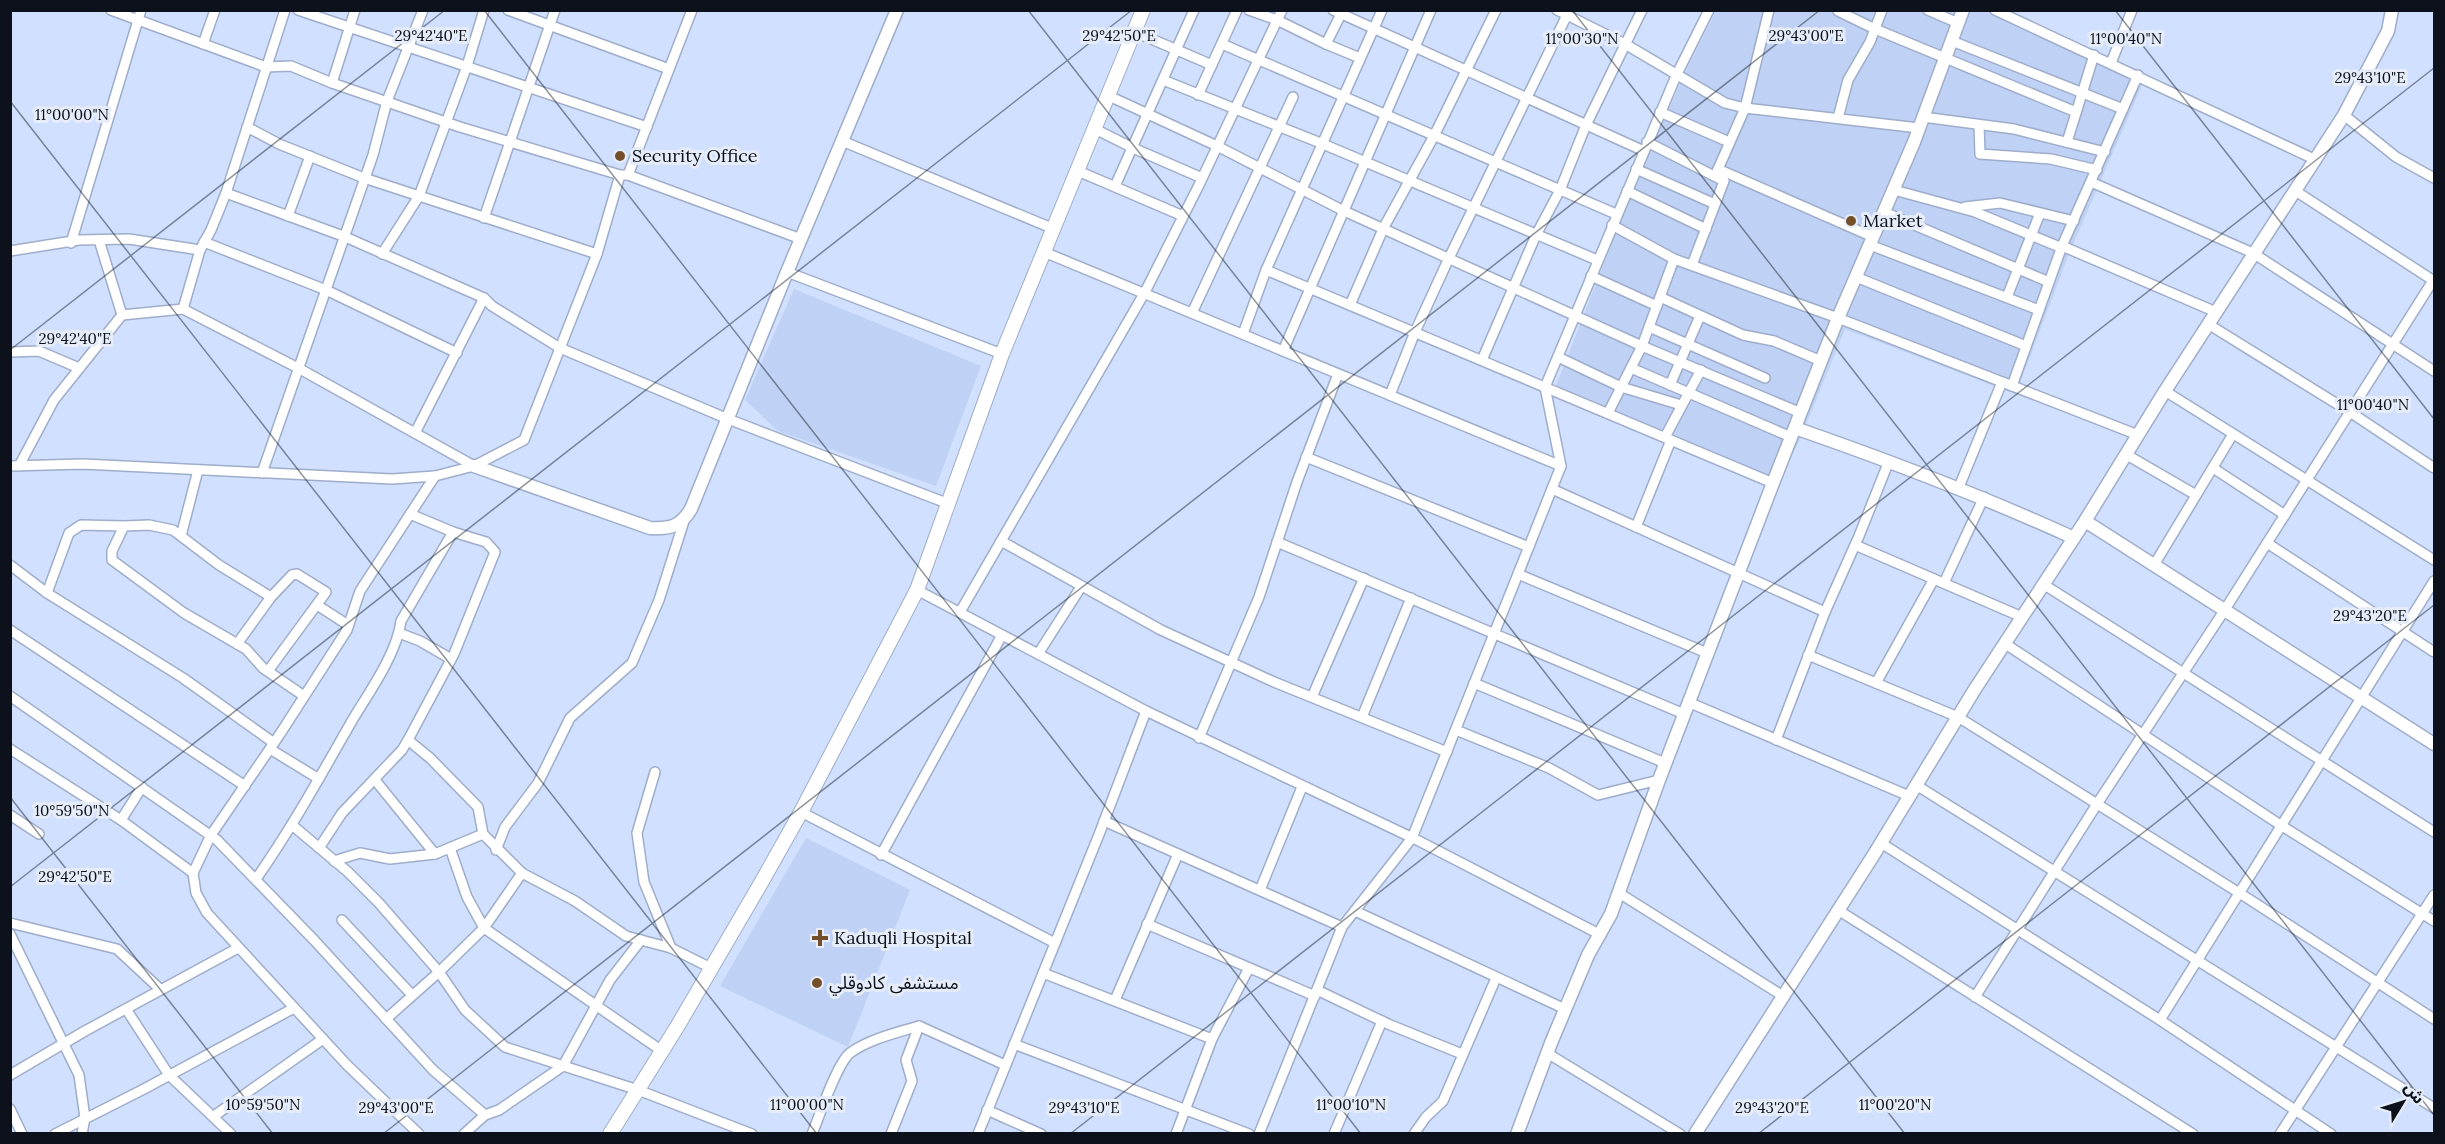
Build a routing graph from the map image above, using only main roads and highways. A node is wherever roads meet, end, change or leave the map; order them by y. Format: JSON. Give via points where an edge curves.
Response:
{"nodes":[{"id":1,"x":1143,"y":10,"type":"edge"},
{"id":2,"x":610,"y":1134,"type":"edge"}],
"edges":[{"from":1,"to":2,"type":"main road","via":[[1002,354],[917,590],[801,812],[663,1051]]}]}
